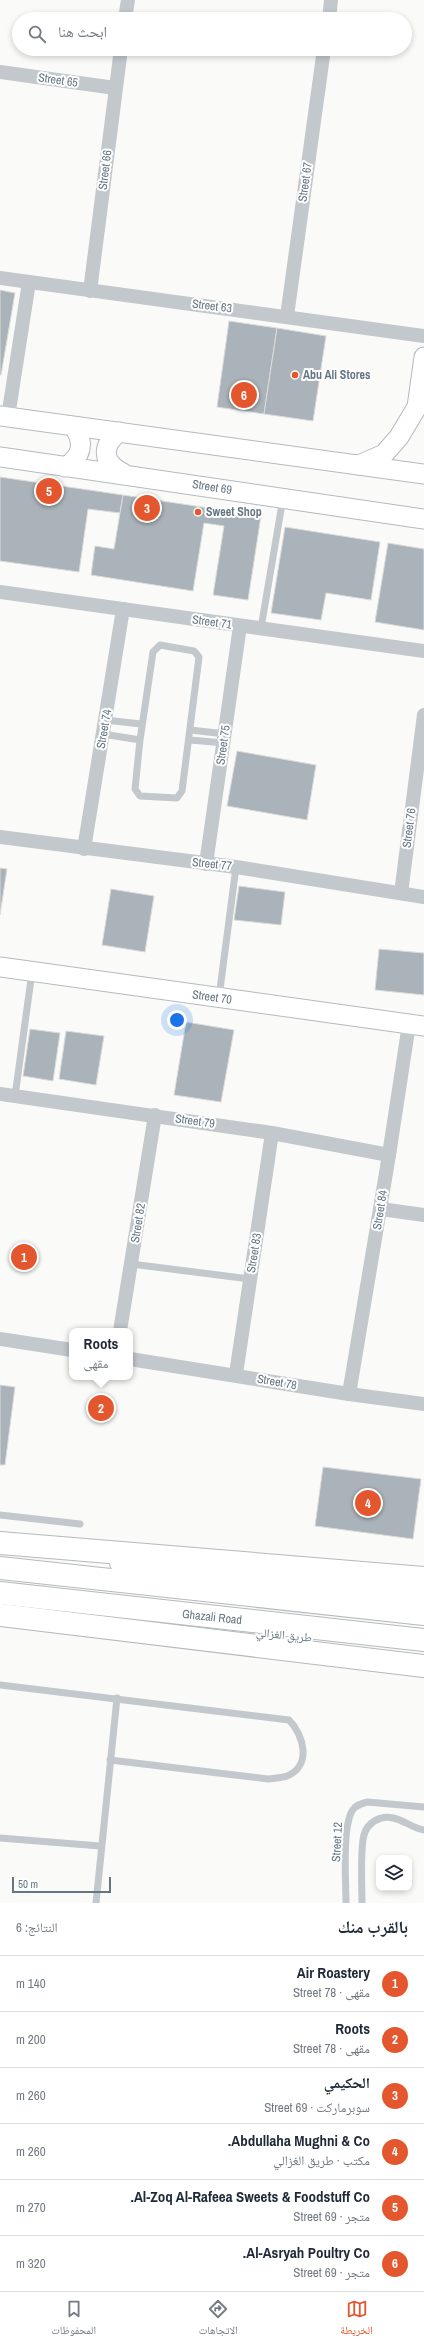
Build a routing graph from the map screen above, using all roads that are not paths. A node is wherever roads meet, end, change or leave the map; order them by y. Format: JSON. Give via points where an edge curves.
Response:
{"nodes":[{"id":1,"x":128,"y":0,"type":"edge"},
{"id":2,"x":331,"y":0,"type":"edge"},
{"id":3,"x":126,"y":12,"type":"edge"},
{"id":4,"x":330,"y":12,"type":"edge"},
{"id":5,"x":120,"y":56,"type":"edge"},
{"id":6,"x":323,"y":56,"type":"edge"},
{"id":7,"x":0,"y":72,"type":"edge"},
{"id":8,"x":116,"y":88,"type":"junction"},
{"id":9,"x":0,"y":278,"type":"edge"},
{"id":10,"x":29,"y":282,"type":"junction"},
{"id":11,"x":90,"y":291,"type":"junction"},
{"id":12,"x":287,"y":316,"type":"junction"},
{"id":13,"x":424,"y":336,"type":"edge"},
{"id":14,"x":424,"y":363,"type":"edge"},
{"id":15,"x":4,"y":417,"type":"edge"},
{"id":16,"x":74,"y":427,"type":"junction"},
{"id":17,"x":119,"y":432,"type":"junction"},
{"id":18,"x":0,"y":457,"type":"edge"},
{"id":19,"x":358,"y":465,"type":"junction"},
{"id":20,"x":65,"y":467,"type":"junction"},
{"id":21,"x":123,"y":473,"type":"junction"},
{"id":22,"x":424,"y":474,"type":"edge"},
{"id":23,"x":283,"y":498,"type":"junction"},
{"id":24,"x":424,"y":519,"type":"edge"},
{"id":25,"x":0,"y":592,"type":"edge"},
{"id":26,"x":123,"y":609,"type":"junction"},
{"id":27,"x":240,"y":626,"type":"junction"},
{"id":28,"x":261,"y":628,"type":"junction"},
{"id":29,"x":424,"y":651,"type":"edge"},
{"id":30,"x":424,"y":715,"type":"edge"},
{"id":31,"x":105,"y":720,"type":"junction"},
{"id":32,"x":141,"y":724,"type":"junction"},
{"id":33,"x":190,"y":730,"type":"junction"},
{"id":34,"x":103,"y":734,"type":"junction"},
{"id":35,"x":224,"y":739,"type":"junction"},
{"id":36,"x":140,"y":740,"type":"junction"},
{"id":37,"x":190,"y":740,"type":"junction"},
{"id":38,"x":0,"y":837,"type":"edge"},
{"id":39,"x":84,"y":849,"type":"junction"},
{"id":40,"x":206,"y":864,"type":"junction"},
{"id":41,"x":236,"y":867,"type":"junction"},
{"id":42,"x":401,"y":893,"type":"junction"},
{"id":43,"x":424,"y":897,"type":"edge"},
{"id":44,"x":0,"y":967,"type":"edge"},
{"id":45,"x":32,"y":971,"type":"junction"},
{"id":46,"x":219,"y":998,"type":"junction"},
{"id":47,"x":416,"y":1025,"type":"edge"},
{"id":48,"x":0,"y":1094,"type":"edge"},
{"id":49,"x":15,"y":1096,"type":"junction"},
{"id":50,"x":155,"y":1115,"type":"junction"},
{"id":51,"x":272,"y":1133,"type":"junction"},
{"id":52,"x":389,"y":1155,"type":"junction"},
{"id":53,"x":381,"y":1209,"type":"junction"},
{"id":54,"x":424,"y":1214,"type":"edge"},
{"id":55,"x":131,"y":1264,"type":"junction"},
{"id":56,"x":250,"y":1279,"type":"junction"},
{"id":57,"x":120,"y":1328,"type":"edge"},
{"id":58,"x":0,"y":1339,"type":"edge"},
{"id":59,"x":69,"y":1350,"type":"edge"},
{"id":60,"x":133,"y":1359,"type":"edge"},
{"id":61,"x":236,"y":1374,"type":"junction"},
{"id":62,"x":349,"y":1394,"type":"junction"},
{"id":63,"x":424,"y":1404,"type":"edge"},
{"id":64,"x":0,"y":1515,"type":"edge"},
{"id":65,"x":80,"y":1524,"type":"dead end"},
{"id":66,"x":0,"y":1543,"type":"edge"},
{"id":67,"x":0,"y":1551,"type":"edge"},
{"id":68,"x":0,"y":1568,"type":"edge"},
{"id":69,"x":424,"y":1578,"type":"edge"},
{"id":70,"x":0,"y":1593,"type":"edge"},
{"id":71,"x":424,"y":1595,"type":"edge"},
{"id":72,"x":0,"y":1602,"type":"edge"},
{"id":73,"x":424,"y":1614,"type":"edge"},
{"id":74,"x":0,"y":1615,"type":"edge"},
{"id":75,"x":424,"y":1640,"type":"edge"},
{"id":76,"x":424,"y":1651,"type":"edge"},
{"id":77,"x":424,"y":1666,"type":"edge"},
{"id":78,"x":0,"y":1684,"type":"edge"},
{"id":79,"x":117,"y":1698,"type":"junction"},
{"id":80,"x":110,"y":1760,"type":"junction"},
{"id":81,"x":424,"y":1807,"type":"edge"},
{"id":82,"x":424,"y":1830,"type":"edge"},
{"id":83,"x":0,"y":1838,"type":"edge"},
{"id":84,"x":100,"y":1846,"type":"junction"},
{"id":85,"x":96,"y":1903,"type":"edge"},
{"id":86,"x":346,"y":1903,"type":"edge"},
{"id":87,"x":362,"y":1903,"type":"edge"}],
"edges":[{"from":1,"to":3,"type":"street"},
{"from":2,"to":4,"type":"street"},
{"from":5,"to":8,"type":"street","name":"Street 66"},
{"from":6,"to":12,"type":"street","name":"Street 67"},
{"from":7,"to":8,"type":"street","name":"Street 65"},
{"from":8,"to":11,"type":"street","name":"Street 66"},
{"from":9,"to":10,"type":"street","name":"Street 63"},
{"from":10,"to":11,"type":"street","name":"Street 63"},
{"from":10,"to":15,"type":"street"},
{"from":11,"to":12,"type":"street","name":"Street 63"},
{"from":12,"to":13,"type":"street","name":"Street 63"},
{"from":14,"to":19,"type":"street","via":[[417,407],[399,438],[384,454]]},
{"from":15,"to":16,"type":"street"},
{"from":16,"to":17,"type":"street"},
{"from":16,"to":20,"type":"street","via":[[80,435],[79,454],[74,462]]},
{"from":17,"to":19,"type":"street"},
{"from":17,"to":21,"type":"street","via":[[110,439],[106,449],[107,460],[113,468]]},
{"from":18,"to":20,"type":"street","name":"Street 69"},
{"from":19,"to":22,"type":"street"},
{"from":20,"to":21,"type":"street","name":"Street 69"},
{"from":21,"to":23,"type":"street","name":"Street 69"},
{"from":23,"to":24,"type":"street","name":"Street 69"},
{"from":23,"to":28,"type":"lane"},
{"from":25,"to":26,"type":"street","name":"Street 71"},
{"from":26,"to":27,"type":"street","name":"Street 71"},
{"from":26,"to":31,"type":"street","name":"Street 74"},
{"from":27,"to":28,"type":"street","name":"Street 71"},
{"from":27,"to":35,"type":"street","name":"Street 75"},
{"from":28,"to":29,"type":"street","name":"Street 71"},
{"from":30,"to":42,"type":"street","name":"Street 76"},
{"from":31,"to":32,"type":"lane"},
{"from":31,"to":34,"type":"street","name":"Street 74"},
{"from":32,"to":33,"type":"lane","via":[[153,652],[160,645],[194,651],[199,658]]},
{"from":32,"to":36,"type":"lane"},
{"from":33,"to":35,"type":"lane"},
{"from":33,"to":37,"type":"lane"},
{"from":34,"to":36,"type":"lane"},
{"from":34,"to":39,"type":"street","name":"Street 74"},
{"from":35,"to":37,"type":"lane"},
{"from":35,"to":40,"type":"street","name":"Street 75"},
{"from":36,"to":37,"type":"lane","via":[[135,789],[140,796],[178,798],[182,791]]},
{"from":38,"to":39,"type":"street","name":"Street 77"},
{"from":39,"to":40,"type":"street","name":"Street 77"},
{"from":40,"to":41,"type":"street","name":"Street 77"},
{"from":41,"to":42,"type":"street","name":"Street 77"},
{"from":41,"to":46,"type":"lane"},
{"from":42,"to":43,"type":"street","name":"Street 77"},
{"from":44,"to":45,"type":"street","name":"Street 70"},
{"from":45,"to":46,"type":"street","name":"Street 70"},
{"from":45,"to":49,"type":"lane"},
{"from":46,"to":47,"type":"street","name":"Street 70"},
{"from":47,"to":52,"type":"street","name":"Street 84"},
{"from":48,"to":49,"type":"street","name":"Street 79"},
{"from":49,"to":50,"type":"street","name":"Street 79"},
{"from":50,"to":51,"type":"street","name":"Street 79"},
{"from":50,"to":55,"type":"street","name":"Street 82"},
{"from":51,"to":52,"type":"street","name":"Street 79"},
{"from":51,"to":56,"type":"street","name":"Street 83"},
{"from":52,"to":53,"type":"street","name":"Street 84"},
{"from":53,"to":54,"type":"street"},
{"from":53,"to":62,"type":"street","name":"Street 84"},
{"from":55,"to":56,"type":"lane"},
{"from":55,"to":57,"type":"street","name":"Street 82"},
{"from":56,"to":61,"type":"street","name":"Street 83"},
{"from":58,"to":59,"type":"street"},
{"from":60,"to":61,"type":"street","name":"Street 78"},
{"from":61,"to":62,"type":"street","name":"Street 78"},
{"from":62,"to":63,"type":"street","name":"Street 78"},
{"from":64,"to":65,"type":"lane"},
{"from":66,"to":69,"type":"main road"},
{"from":67,"to":71,"type":"main road"},
{"from":68,"to":73,"type":"main road"},
{"from":70,"to":75,"type":"main road","name":"Ghazali Road"},
{"from":72,"to":76,"type":"main road","name":"طريق الغزالي"},
{"from":74,"to":77,"type":"main road"},
{"from":78,"to":79,"type":"lane"},
{"from":79,"to":80,"type":"lane"},
{"from":79,"to":80,"type":"lane","via":[[289,1720],[298,1729],[304,1750],[297,1769],[287,1776],[268,1779]]},
{"from":80,"to":84,"type":"lane"},
{"from":81,"to":86,"type":"lane","name":"Street 12","via":[[367,1802],[358,1804],[352,1810],[347,1823]]},
{"from":82,"to":87,"type":"lane","via":[[392,1818],[380,1818],[370,1824],[363,1836]]},
{"from":83,"to":84,"type":"lane"},
{"from":84,"to":85,"type":"lane"}]}
